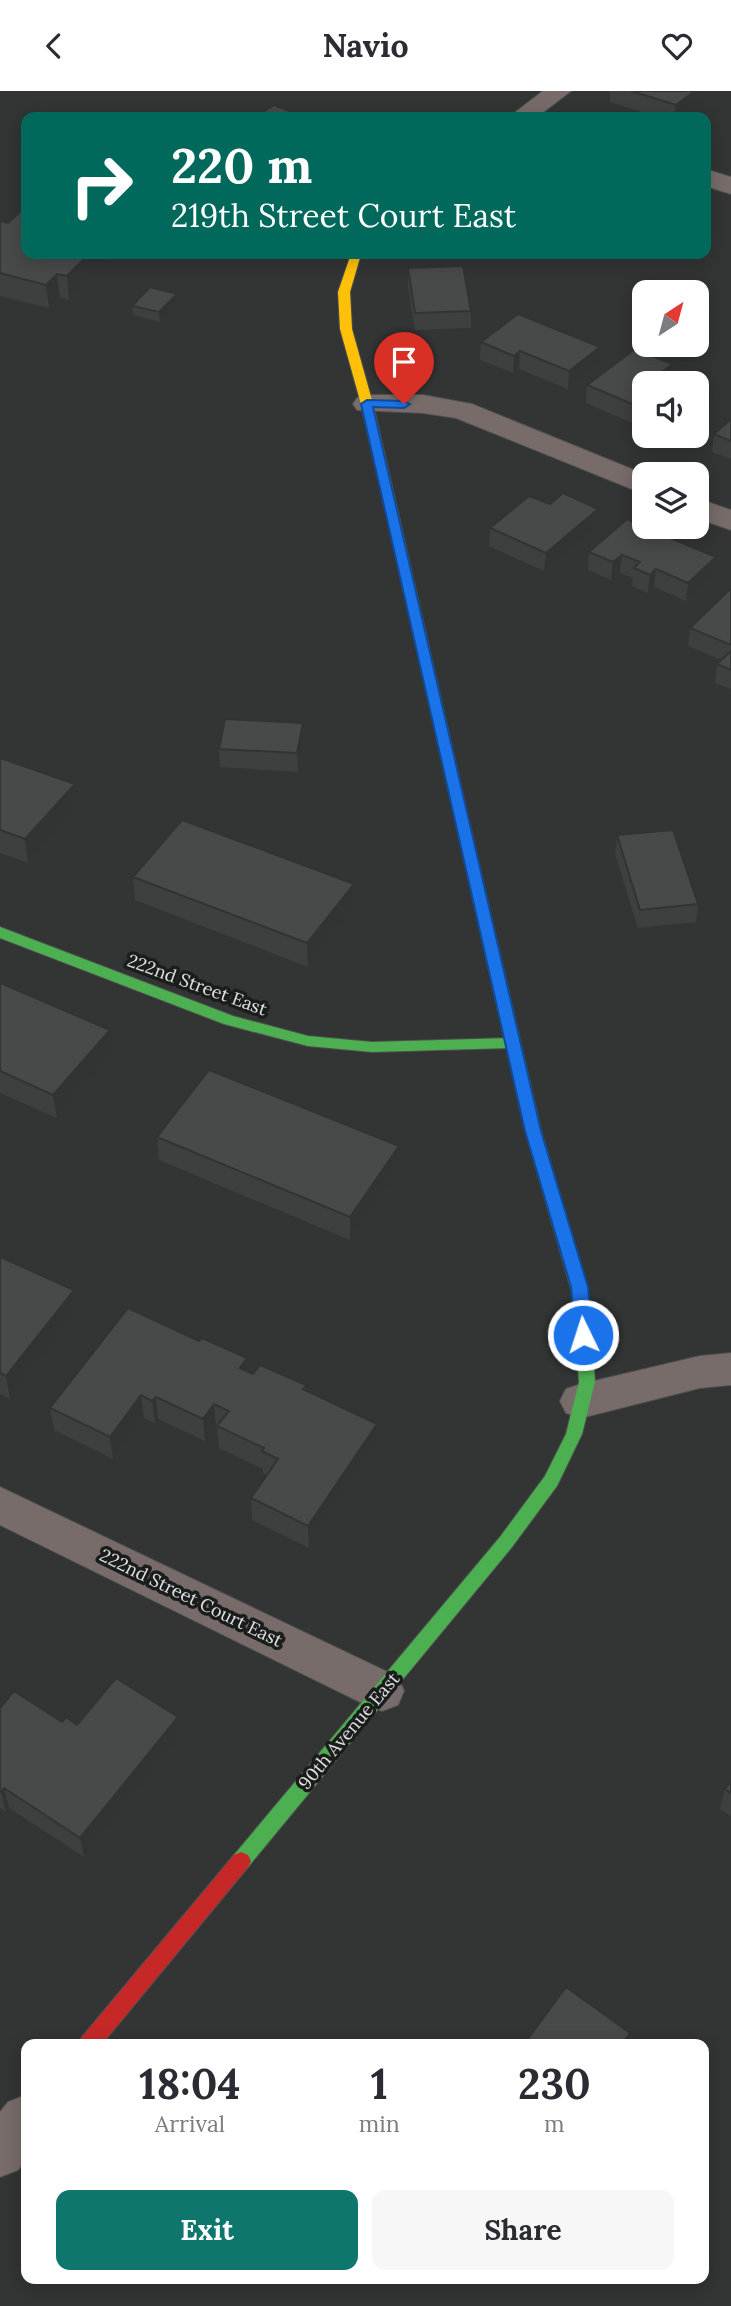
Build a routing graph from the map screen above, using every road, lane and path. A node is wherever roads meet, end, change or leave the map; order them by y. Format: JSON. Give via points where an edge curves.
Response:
{"nodes":[{"id":1,"x":559,"y":91,"type":"edge"},
{"id":2,"x":535,"y":112,"type":"edge"},
{"id":3,"x":711,"y":179,"type":"edge"},
{"id":4,"x":731,"y":186,"type":"edge"},
{"id":5,"x":354,"y":259,"type":"edge"},
{"id":6,"x":367,"y":404,"type":"junction"},
{"id":7,"x":632,"y":480,"type":"edge"},
{"id":8,"x":709,"y":512,"type":"edge"},
{"id":9,"x":731,"y":521,"type":"edge"},
{"id":10,"x":0,"y":932,"type":"edge"},
{"id":11,"x":513,"y":1043,"type":"junction"},
{"id":12,"x":731,"y":1369,"type":"edge"},
{"id":13,"x":581,"y":1401,"type":"junction"},
{"id":14,"x":0,"y":1506,"type":"edge"},
{"id":15,"x":382,"y":1691,"type":"junction"},
{"id":16,"x":93,"y":2039,"type":"edge"},
{"id":17,"x":21,"y":2126,"type":"edge"},
{"id":18,"x":0,"y":2152,"type":"edge"}],
"edges":[{"from":1,"to":2,"type":"street"},
{"from":3,"to":4,"type":"street"},
{"from":5,"to":6,"type":"street","name":"90th Avenue East","via":[[341,297]]},
{"from":6,"to":7,"type":"street","via":[[423,404],[462,410]]},
{"from":6,"to":11,"type":"street","name":"90th Avenue East"},
{"from":8,"to":9,"type":"street"},
{"from":10,"to":11,"type":"street","name":"222nd Street East","via":[[229,1020],[308,1041],[372,1047]]},
{"from":11,"to":13,"type":"street","name":"90th Avenue East","via":[[533,1131],[580,1287],[587,1382]]},
{"from":12,"to":13,"type":"street","via":[[700,1371]]},
{"from":13,"to":15,"type":"street","name":"90th Avenue East","via":[[574,1434],[551,1481]]},
{"from":14,"to":15,"type":"street","name":"222nd Street Court East"},
{"from":15,"to":16,"type":"street","name":"90th Avenue East"},
{"from":17,"to":18,"type":"street"}]}
